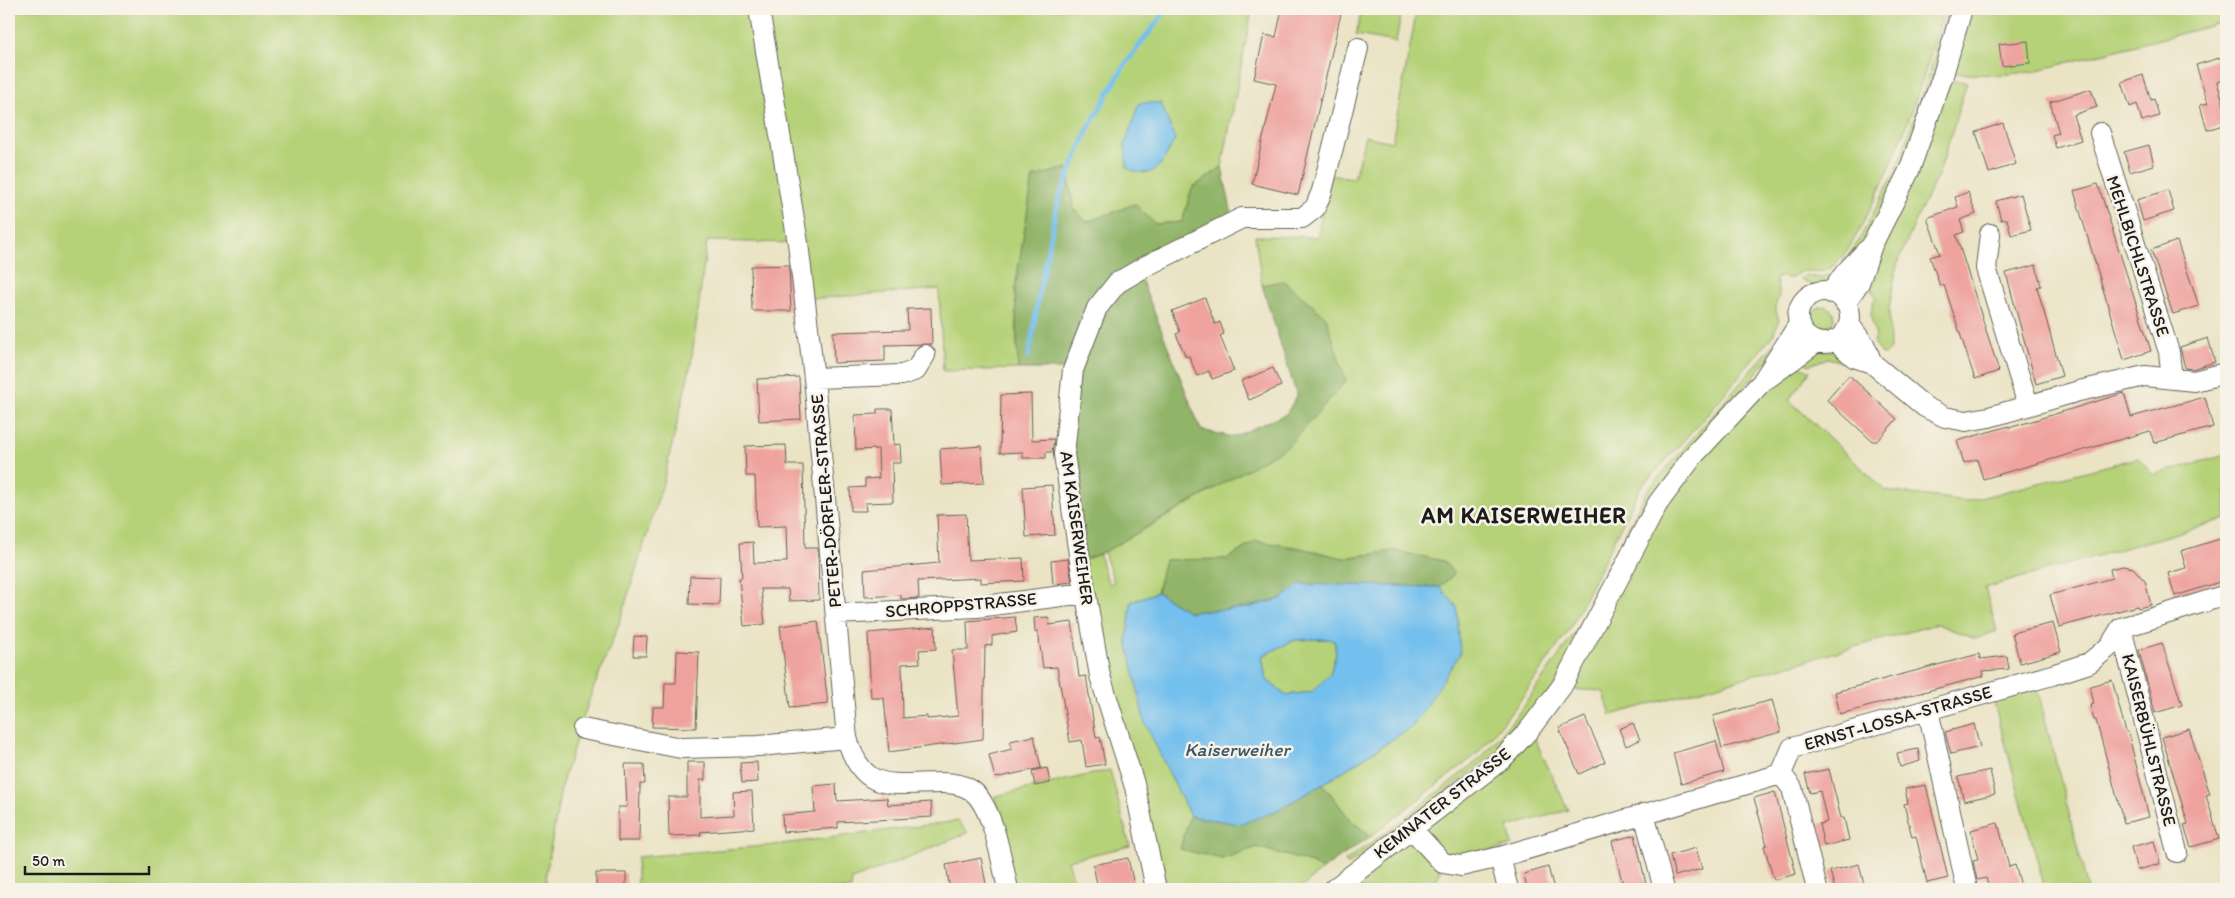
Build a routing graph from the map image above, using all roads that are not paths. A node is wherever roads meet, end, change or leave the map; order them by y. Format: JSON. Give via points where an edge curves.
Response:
{"nodes":[{"id":1,"x":760,"y":9,"type":"edge"},
{"id":2,"x":1962,"y":9,"type":"edge"},
{"id":3,"x":1358,"y":48,"type":"dead end"},
{"id":4,"x":2100,"y":133,"type":"dead end"},
{"id":5,"x":1990,"y":234,"type":"dead end"},
{"id":6,"x":1838,"y":298,"type":"junction"},
{"id":7,"x":1799,"y":324,"type":"junction"},
{"id":8,"x":1849,"y":324,"type":"junction"},
{"id":9,"x":1826,"y":341,"type":"junction"},
{"id":10,"x":925,"y":355,"type":"dead end"},
{"id":11,"x":1872,"y":363,"type":"junction"},
{"id":12,"x":2226,"y":373,"type":"edge"},
{"id":13,"x":814,"y":378,"type":"junction"},
{"id":14,"x":2172,"y":379,"type":"junction"},
{"id":15,"x":1762,"y":382,"type":"junction"},
{"id":16,"x":2028,"y":404,"type":"junction"},
{"id":17,"x":1085,"y":593,"type":"junction"},
{"id":18,"x":2226,"y":596,"type":"edge"},
{"id":19,"x":836,"y":614,"type":"junction"},
{"id":20,"x":2121,"y":628,"type":"junction"},
{"id":21,"x":1928,"y":710,"type":"junction"},
{"id":22,"x":582,"y":729,"type":"dead end"},
{"id":23,"x":847,"y":738,"type":"junction"},
{"id":24,"x":1782,"y":774,"type":"junction"},
{"id":25,"x":1644,"y":814,"type":"junction"},
{"id":26,"x":1411,"y":828,"type":"junction"},
{"id":27,"x":2177,"y":852,"type":"dead end"},
{"id":28,"x":1500,"y":857,"type":"junction"},
{"id":29,"x":1008,"y":889,"type":"edge"},
{"id":30,"x":1156,"y":889,"type":"edge"},
{"id":31,"x":1334,"y":889,"type":"edge"},
{"id":32,"x":1508,"y":889,"type":"edge"},
{"id":33,"x":1664,"y":889,"type":"edge"},
{"id":34,"x":1817,"y":889,"type":"edge"},
{"id":35,"x":1967,"y":889,"type":"edge"}],
"edges":[{"from":1,"to":13,"type":"street","name":"PETER-DÖRFLER-STRASSE","via":[[798,243]]},
{"from":2,"to":6,"type":"street","via":[[1943,76],[1909,171],[1872,245],[1859,283]]},
{"from":3,"to":17,"type":"street","name":"AM KAISERWEIHER","via":[[1315,208],[1302,218],[1242,218],[1117,283],[1097,308],[1074,370],[1064,454]]},
{"from":4,"to":14,"type":"street","name":"MEHLBICHLSTRASSE","via":[[2169,352]]},
{"from":5,"to":16,"type":"street","via":[[1986,268]]},
{"from":6,"to":7,"type":"street","via":[[1816,293],[1806,299],[1799,311]]},
{"from":6,"to":8,"type":"street","via":[[1849,314]]},
{"from":7,"to":9,"type":"street","via":[[1805,334]]},
{"from":7,"to":15,"type":"street"},
{"from":8,"to":9,"type":"street","via":[[1844,333]]},
{"from":8,"to":11,"type":"street","via":[[1865,346]]},
{"from":9,"to":11,"type":"street"},
{"from":9,"to":15,"type":"street"},
{"from":10,"to":13,"type":"street","via":[[916,370],[902,376]]},
{"from":11,"to":16,"type":"street","via":[[1925,407],[1945,417],[1966,421]]},
{"from":12,"to":14,"type":"street","via":[[2194,381]]},
{"from":13,"to":19,"type":"street","name":"PETER-DÖRFLER-STRASSE"},
{"from":14,"to":16,"type":"street","via":[[2145,376]]},
{"from":15,"to":26,"type":"street","name":"KEMNATER STRASSE","via":[[1694,455],[1658,503],[1562,686],[1529,730],[1502,758]]},
{"from":17,"to":19,"type":"street","name":"SCHROPPSTRASSE","via":[[977,607]]},
{"from":17,"to":30,"type":"street","name":"AM KAISERWEIHER","via":[[1100,676],[1135,787]]},
{"from":18,"to":20,"type":"street"},
{"from":19,"to":23,"type":"street","name":"PETER-DÖRFLER-STRASSE"},
{"from":20,"to":21,"type":"street","name":"ERNST-LOSSA-STRASSE","via":[[2110,646],[2089,663]]},
{"from":20,"to":27,"type":"street","name":"KAISERBÜHLSTRASSE"},
{"from":21,"to":24,"type":"street","name":"ERNST-LOSSA-STRASSE","via":[[1792,748]]},
{"from":21,"to":35,"type":"street"},
{"from":22,"to":23,"type":"street","via":[[681,748],[758,746]]},
{"from":23,"to":29,"type":"street","name":"PETER-DÖRFLER-STRASSE","via":[[852,755],[866,775],[885,784],[956,783],[972,790],[986,807]]},
{"from":24,"to":25,"type":"street"},
{"from":24,"to":34,"type":"street","via":[[1792,788]]},
{"from":25,"to":28,"type":"street"},
{"from":25,"to":33,"type":"street"},
{"from":26,"to":28,"type":"street","via":[[1443,863],[1461,866]]},
{"from":26,"to":31,"type":"street","name":"KEMNATER STRASSE"},
{"from":28,"to":32,"type":"street"}]}
